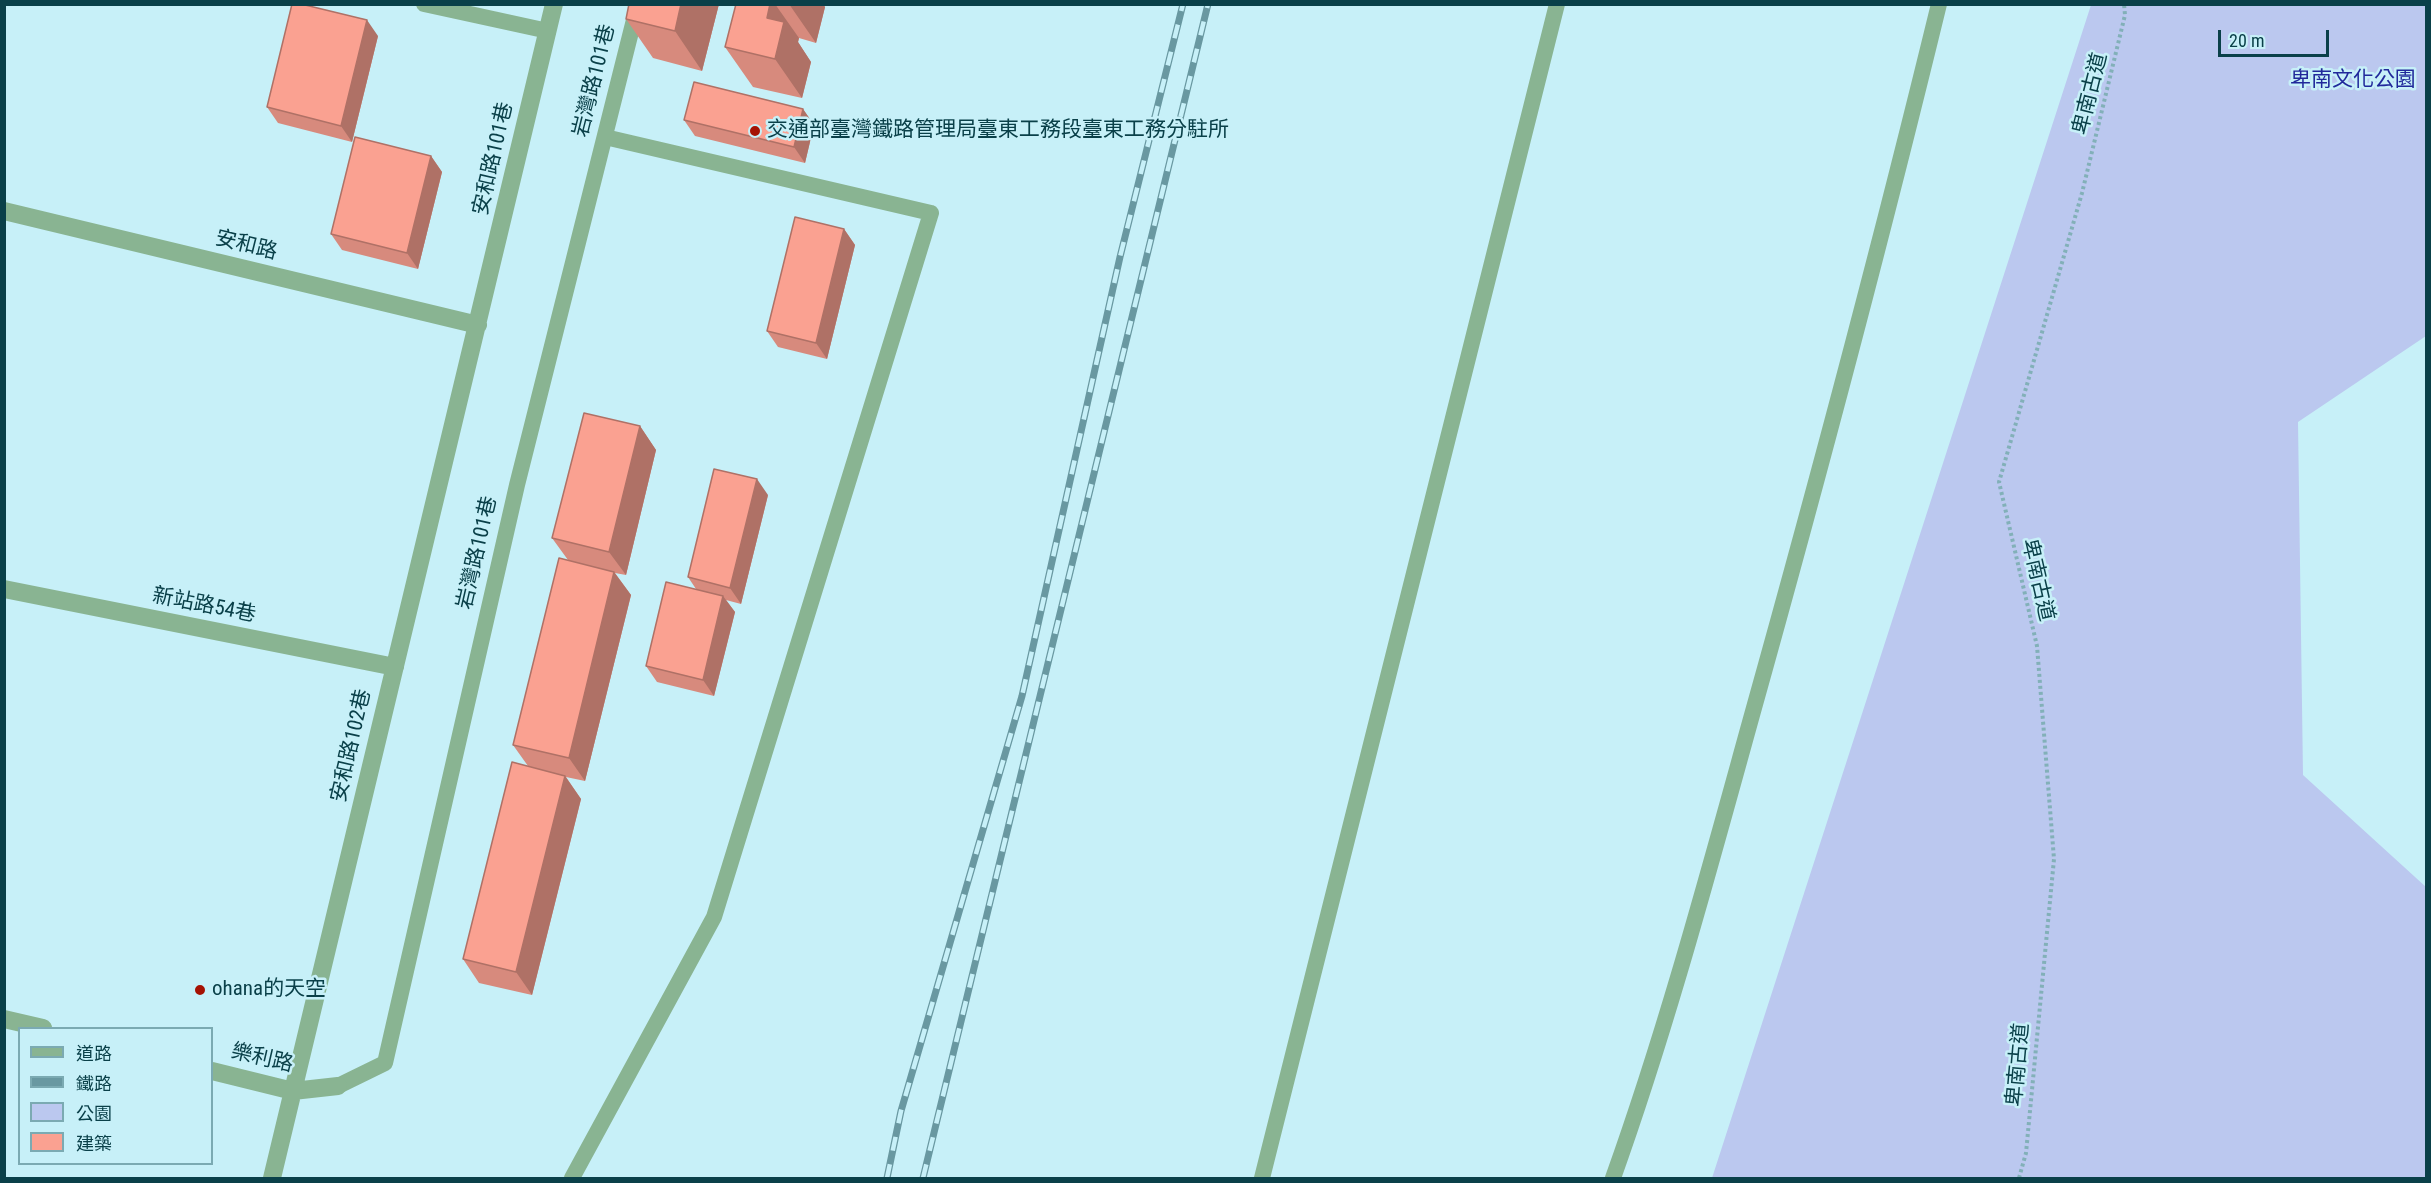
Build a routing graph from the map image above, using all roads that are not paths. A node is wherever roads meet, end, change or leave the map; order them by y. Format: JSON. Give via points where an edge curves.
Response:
{"nodes":[{"id":1,"x":424,"y":4,"type":"edge"},
{"id":2,"x":555,"y":4,"type":"edge"},
{"id":3,"x":638,"y":4,"type":"edge"},
{"id":4,"x":1557,"y":4,"type":"edge"},
{"id":5,"x":1939,"y":4,"type":"edge"},
{"id":6,"x":548,"y":31,"type":"junction"},
{"id":7,"x":605,"y":137,"type":"junction"},
{"id":8,"x":4,"y":211,"type":"edge"},
{"id":9,"x":478,"y":325,"type":"junction"},
{"id":10,"x":4,"y":589,"type":"edge"},
{"id":11,"x":394,"y":668,"type":"junction"},
{"id":12,"x":4,"y":1019,"type":"edge"},
{"id":13,"x":35,"y":1027,"type":"edge"},
{"id":14,"x":213,"y":1071,"type":"edge"},
{"id":15,"x":338,"y":1086,"type":"joint"},
{"id":16,"x":293,"y":1091,"type":"junction"},
{"id":17,"x":272,"y":1179,"type":"edge"},
{"id":18,"x":572,"y":1179,"type":"edge"},
{"id":19,"x":1262,"y":1179,"type":"edge"},
{"id":20,"x":1613,"y":1179,"type":"edge"}],
"edges":[{"from":1,"to":6,"type":"lane"},
{"from":2,"to":6,"type":"street","name":"安和路101巷"},
{"from":3,"to":7,"type":"lane","name":"岩灣路101巷"},
{"from":4,"to":19,"type":"lane"},
{"from":5,"to":20,"type":"lane","via":[[1780,616],[1708,872]]},
{"from":6,"to":9,"type":"street","name":"安和路101巷"},
{"from":7,"to":15,"type":"lane","name":"岩灣路101巷","via":[[517,486],[385,1063]]},
{"from":7,"to":18,"type":"lane","via":[[931,213],[714,917]]},
{"from":8,"to":9,"type":"street","name":"安和路"},
{"from":9,"to":11,"type":"street","name":"安和路102巷"},
{"from":10,"to":11,"type":"street","name":"新站路54巷"},
{"from":11,"to":16,"type":"street","name":"安和路102巷"},
{"from":12,"to":13,"type":"street"},
{"from":14,"to":16,"type":"street","name":"樂利路"},
{"from":15,"to":16,"type":"street","name":"樂利路"},
{"from":16,"to":17,"type":"street","name":"安和路102巷"}]}
